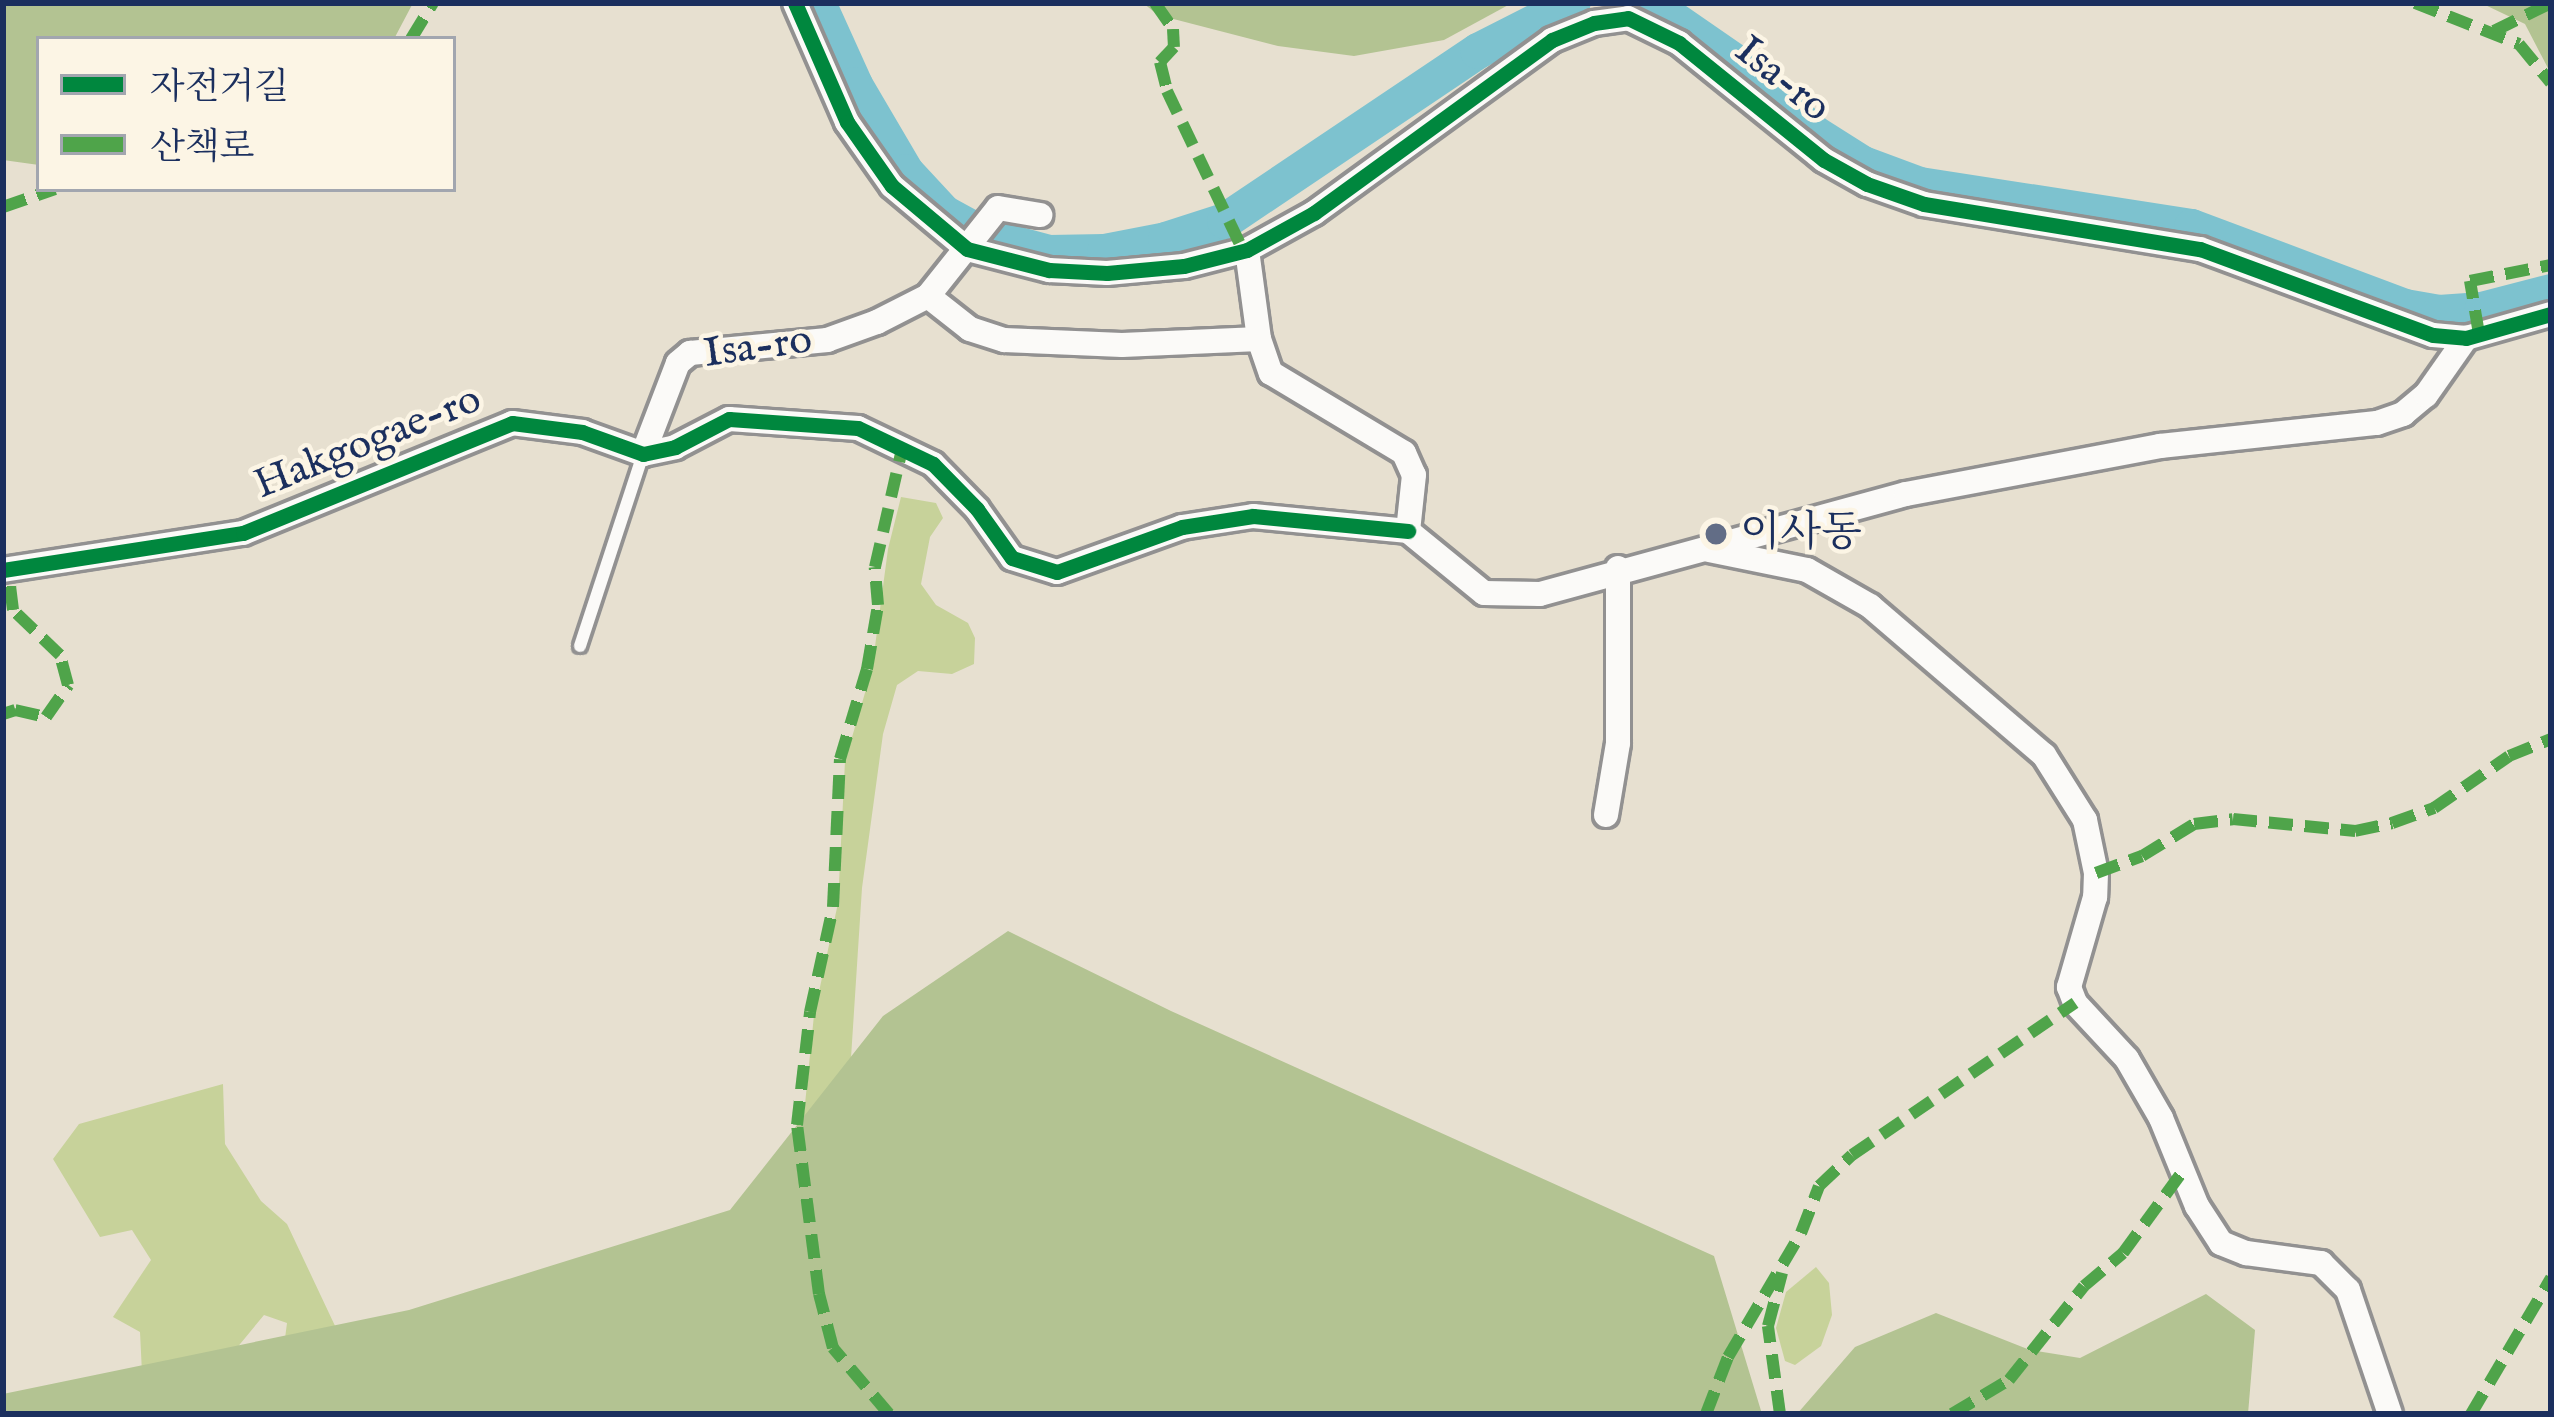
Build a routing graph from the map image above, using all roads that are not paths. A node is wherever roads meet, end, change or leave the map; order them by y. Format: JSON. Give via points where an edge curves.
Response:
{"nodes":[{"id":1,"x":795,"y":3,"type":"edge"},
{"id":2,"x":1040,"y":214,"type":"dead end"},
{"id":3,"x":969,"y":247,"type":"junction"},
{"id":4,"x":1247,"y":250,"type":"junction"},
{"id":5,"x":928,"y":296,"type":"junction"},
{"id":6,"x":2551,"y":314,"type":"edge"},
{"id":7,"x":2466,"y":338,"type":"junction"},
{"id":8,"x":1259,"y":339,"type":"junction"},
{"id":9,"x":643,"y":454,"type":"junction"},
{"id":10,"x":1408,"y":531,"type":"junction"},
{"id":11,"x":1709,"y":550,"type":"junction"},
{"id":12,"x":1618,"y":568,"type":"junction"},
{"id":13,"x":3,"y":570,"type":"edge"},
{"id":14,"x":580,"y":646,"type":"dead end"},
{"id":15,"x":1606,"y":815,"type":"dead end"},
{"id":16,"x":2390,"y":1414,"type":"edge"}],
"edges":[{"from":1,"to":3,"type":"street","name":"Isa-ro","via":[[858,138],[892,186]]},
{"from":2,"to":3,"type":"street","via":[[998,208]]},
{"from":3,"to":4,"type":"street","name":"Isa-ro","via":[[1049,270],[1107,273]]},
{"from":3,"to":5,"type":"street","name":"Isa-ro"},
{"from":4,"to":7,"type":"street","name":"Isa-ro","via":[[1314,213],[1552,40],[1628,18],[1679,43],[1824,160],[1867,184],[1924,204],[2200,249],[2414,328]]},
{"from":4,"to":8,"type":"street"},
{"from":5,"to":8,"type":"street","via":[[970,329],[1004,340]]},
{"from":5,"to":9,"type":"street","name":"Isa-ro","via":[[827,340],[690,353],[678,363]]},
{"from":6,"to":7,"type":"street","name":"Isa-ro"},
{"from":7,"to":11,"type":"street","via":[[2426,395],[2377,423],[2066,462],[1906,494]]},
{"from":8,"to":10,"type":"street","via":[[1271,373],[1404,453],[1414,475]]},
{"from":9,"to":10,"type":"street","via":[[729,419],[858,428],[933,464],[1012,558],[1057,572],[1182,527],[1253,516]]},
{"from":9,"to":13,"type":"street","name":"Hakgogae-ro","via":[[582,432],[512,423],[242,532]]},
{"from":9,"to":14,"type":"lane"},
{"from":10,"to":12,"type":"street","via":[[1484,593],[1540,594]]},
{"from":11,"to":12,"type":"street"},
{"from":11,"to":16,"type":"street","via":[[1807,570],[1870,606],[2044,755],[2085,820],[2096,873],[2069,987],[2074,1004],[2127,1058],[2221,1243],[2320,1263],[2348,1290]]},
{"from":12,"to":15,"type":"street","via":[[1618,743]]}]}
